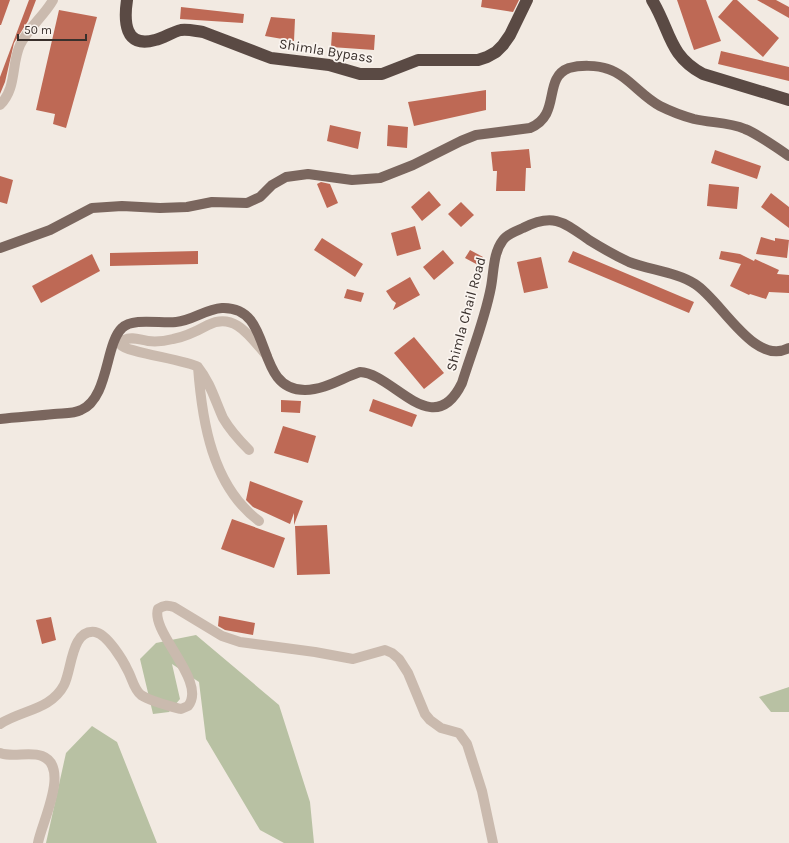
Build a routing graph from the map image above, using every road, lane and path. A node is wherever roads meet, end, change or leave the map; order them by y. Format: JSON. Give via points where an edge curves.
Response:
{"nodes":[{"id":1,"x":53,"y":0,"type":"edge"},
{"id":2,"x":126,"y":0,"type":"edge"},
{"id":3,"x":527,"y":0,"type":"edge"},
{"id":4,"x":652,"y":0,"type":"edge"},
{"id":5,"x":789,"y":100,"type":"edge"},
{"id":6,"x":0,"y":105,"type":"edge"},
{"id":7,"x":789,"y":156,"type":"edge"},
{"id":8,"x":0,"y":248,"type":"edge"},
{"id":9,"x":789,"y":348,"type":"edge"},
{"id":10,"x":267,"y":356,"type":"junction"},
{"id":11,"x":198,"y":367,"type":"junction"},
{"id":12,"x":0,"y":419,"type":"edge"},
{"id":13,"x":249,"y":450,"type":"dead end"},
{"id":14,"x":259,"y":521,"type":"dead end"},
{"id":15,"x":0,"y":724,"type":"edge"},
{"id":16,"x":0,"y":753,"type":"edge"},
{"id":17,"x":38,"y":843,"type":"edge"},
{"id":18,"x":493,"y":843,"type":"edge"}],
"edges":[{"from":1,"to":6,"type":"street","via":[[21,43],[12,87]]},
{"from":2,"to":3,"type":"highway","name":"Shimla Bypass","via":[[126,28],[132,37],[140,41],[154,40],[182,30],[192,30],[271,58],[329,65],[370,75],[382,74],[418,60],[478,60],[487,57],[503,45]]},
{"from":4,"to":5,"type":"highway","via":[[676,52],[692,68],[703,74]]},
{"from":7,"to":8,"type":"main road","via":[[745,129],[730,124],[694,119],[660,106],[609,69],[596,66],[576,67],[563,72],[556,79],[547,115],[537,125],[467,138],[414,166],[380,178],[352,180],[308,174],[286,177],[272,185],[260,197],[247,203],[212,202],[187,207],[160,208],[98,207],[80,213],[50,230]]},
{"from":9,"to":10,"type":"main road","name":"Shimla Chail Road","via":[[781,352],[762,349],[696,284],[630,262],[601,247],[565,223],[549,221],[509,234],[502,241],[462,383],[449,402],[440,405],[419,404],[366,372],[317,388],[296,388],[283,382],[273,372]]},
{"from":10,"to":11,"type":"street","via":[[246,331],[227,321],[210,324],[173,339],[149,341],[129,338],[121,345],[127,349],[167,357]]},
{"from":10,"to":12,"type":"main road","name":"Shimla Chail Road","via":[[253,321],[232,309],[206,310],[182,321],[132,323],[121,328],[104,378],[89,405],[72,412]]},
{"from":11,"to":13,"type":"street","via":[[235,437]]},
{"from":11,"to":14,"type":"street","via":[[204,423],[214,453],[226,482],[242,506]]},
{"from":15,"to":18,"type":"street","via":[[44,705],[55,697],[64,686],[79,639],[87,633],[94,632],[101,634],[118,653],[141,695],[181,709],[188,706],[192,696],[184,667],[164,633],[158,617],[158,609],[162,606],[174,607],[222,636],[240,642],[353,659],[385,650],[403,664],[430,720],[441,728],[459,734],[467,744],[482,792]]},
{"from":16,"to":17,"type":"street","via":[[43,756],[50,760],[54,768],[50,809]]}]}
